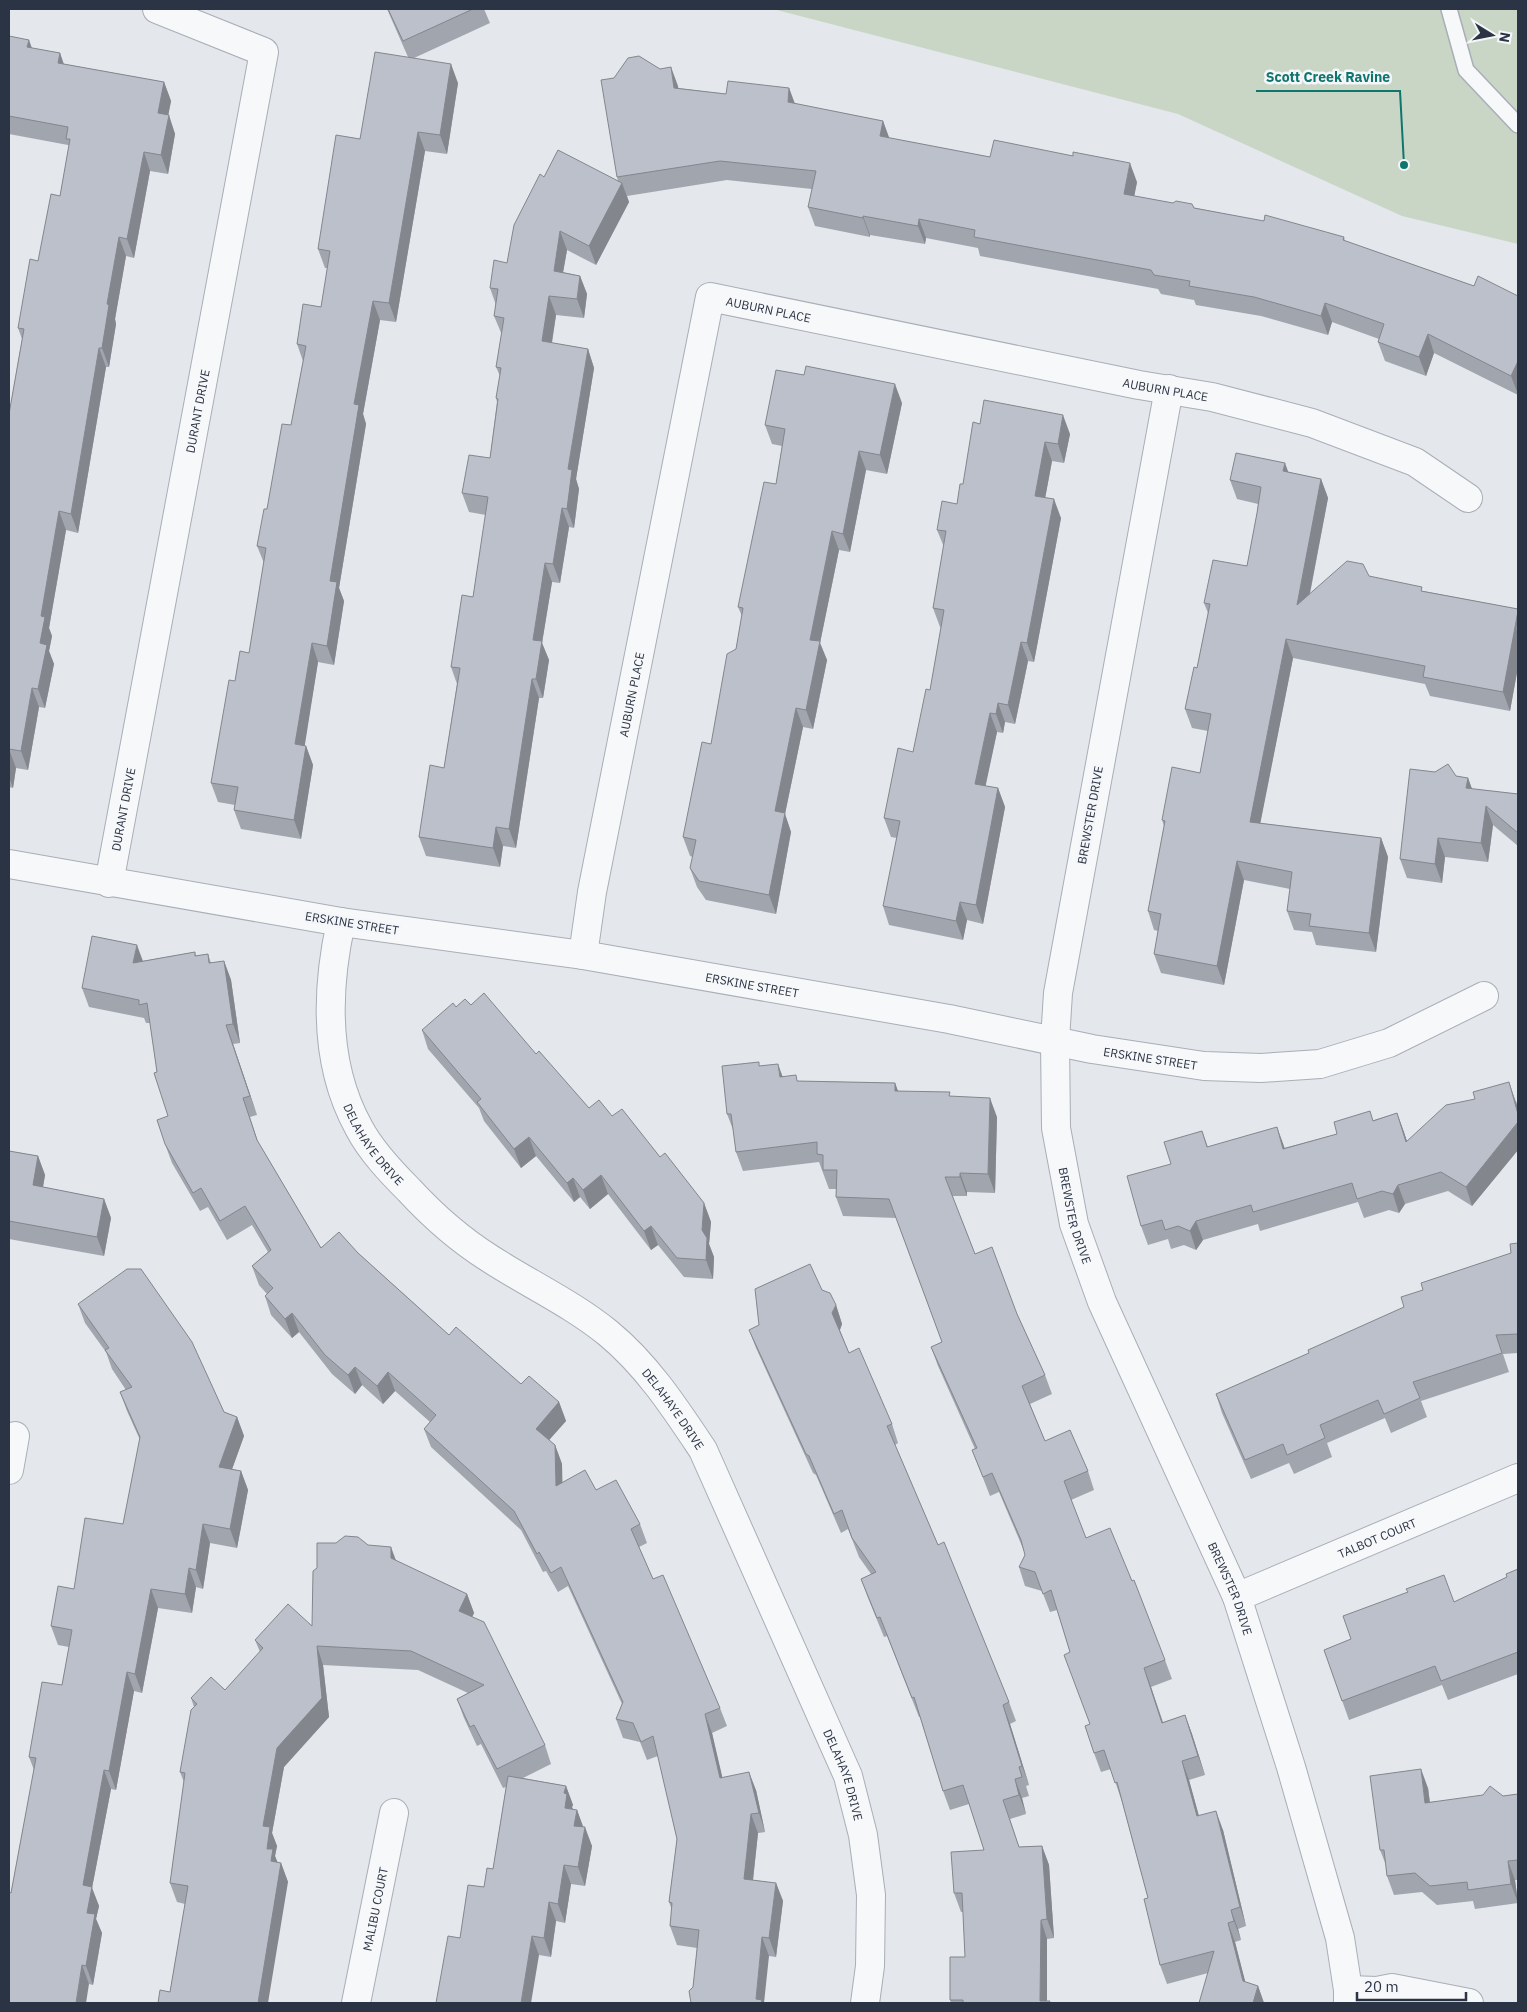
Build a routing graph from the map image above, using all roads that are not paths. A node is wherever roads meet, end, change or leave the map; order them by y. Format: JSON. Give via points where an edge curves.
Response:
{"nodes":[{"id":1,"x":157,"y":9,"type":"edge"},
{"id":2,"x":1449,"y":9,"type":"edge"},
{"id":3,"x":1518,"y":125,"type":"edge"},
{"id":4,"x":1169,"y":389,"type":"junction"},
{"id":5,"x":1468,"y":498,"type":"dead end"},
{"id":6,"x":9,"y":864,"type":"edge"},
{"id":7,"x":109,"y":883,"type":"junction"},
{"id":8,"x":341,"y":922,"type":"junction"},
{"id":9,"x":583,"y":955,"type":"junction"},
{"id":10,"x":1484,"y":996,"type":"dead end"},
{"id":11,"x":1055,"y":1040,"type":"junction"},
{"id":12,"x":16,"y":1436,"type":"dead end"},
{"id":13,"x":9,"y":1470,"type":"edge"},
{"id":14,"x":1518,"y":1478,"type":"edge"},
{"id":15,"x":1237,"y":1597,"type":"junction"},
{"id":16,"x":394,"y":1814,"type":"dead end"},
{"id":17,"x":1348,"y":1997,"type":"edge"},
{"id":18,"x":356,"y":2003,"type":"edge"},
{"id":19,"x":865,"y":2003,"type":"edge"},
{"id":20,"x":1468,"y":2003,"type":"edge"}],
"edges":[{"from":1,"to":7,"type":"street","name":"DURANT DRIVE","via":[[264,52]]},
{"from":2,"to":3,"type":"lane","via":[[1466,70]]},
{"from":4,"to":5,"type":"street","name":"AUBURN PLACE","via":[[1312,423],[1415,462]]},
{"from":4,"to":9,"type":"street","name":"AUBURN PLACE","via":[[710,297],[594,882]]},
{"from":4,"to":11,"type":"street","name":"BREWSTER DRIVE","via":[[1058,993]]},
{"from":6,"to":7,"type":"street","name":"ERSKINE STREET"},
{"from":7,"to":8,"type":"street","name":"ERSKINE STREET"},
{"from":8,"to":9,"type":"street","name":"ERSKINE STREET"},
{"from":8,"to":19,"type":"street","name":"DELAHAYE DRIVE","via":[[333,958],[330,997],[332,1048],[342,1090],[359,1129],[394,1175],[434,1218],[489,1258],[567,1303],[609,1334],[657,1384],[703,1450],[848,1776],[863,1835],[870,1895],[870,1966]]},
{"from":9,"to":11,"type":"street","name":"ERSKINE STREET"},
{"from":10,"to":11,"type":"street","name":"ERSKINE STREET","via":[[1389,1043],[1320,1064],[1260,1068],[1204,1066],[1092,1049]]},
{"from":11,"to":15,"type":"street","name":"BREWSTER DRIVE","via":[[1056,1128],[1074,1224],[1102,1302]]},
{"from":12,"to":13,"type":"street"},
{"from":14,"to":15,"type":"street","name":"TALBOT COURT"},
{"from":15,"to":17,"type":"street","name":"BREWSTER DRIVE","via":[[1291,1767],[1340,1938]]},
{"from":16,"to":18,"type":"street","name":"MALIBU COURT"},
{"from":17,"to":20,"type":"street","via":[[1392,1988]]}]}
